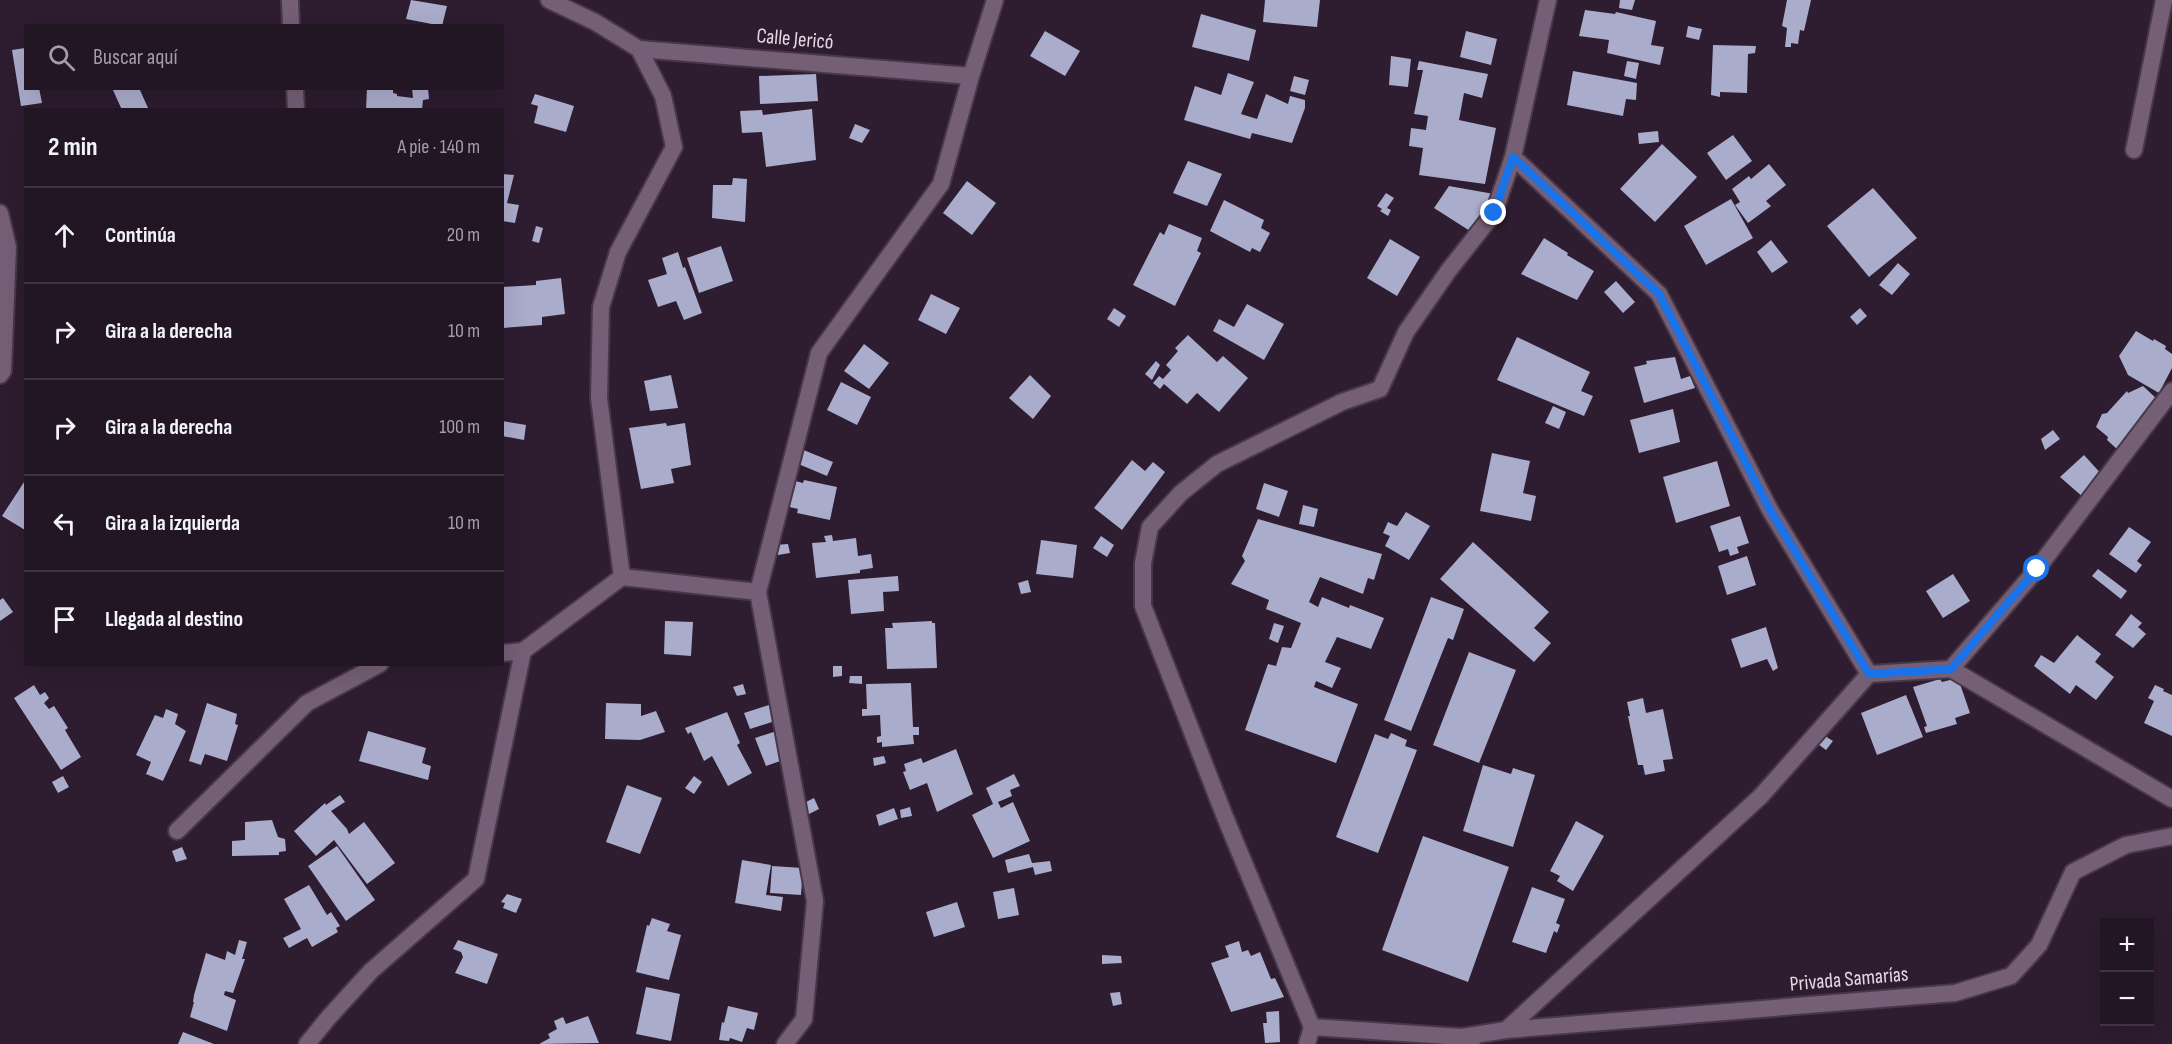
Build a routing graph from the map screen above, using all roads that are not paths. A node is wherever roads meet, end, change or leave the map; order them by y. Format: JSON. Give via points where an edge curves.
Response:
{"nodes":[{"id":1,"x":290,"y":0,"type":"edge"},
{"id":2,"x":549,"y":0,"type":"edge"},
{"id":3,"x":995,"y":0,"type":"edge"},
{"id":4,"x":1548,"y":0,"type":"edge"},
{"id":5,"x":2164,"y":0,"type":"edge"},
{"id":6,"x":291,"y":24,"type":"edge"},
{"id":7,"x":639,"y":50,"type":"junction"},
{"id":8,"x":971,"y":76,"type":"junction"},
{"id":9,"x":295,"y":90,"type":"edge"},
{"id":10,"x":296,"y":108,"type":"edge"},
{"id":11,"x":2134,"y":150,"type":"dead end"},
{"id":12,"x":1513,"y":157,"type":"junction"},
{"id":13,"x":0,"y":213,"type":"edge"},
{"id":14,"x":0,"y":375,"type":"edge"},
{"id":15,"x":2172,"y":391,"type":"edge"},
{"id":16,"x":622,"y":577,"type":"junction"},
{"id":17,"x":758,"y":592,"type":"junction"},
{"id":18,"x":523,"y":651,"type":"junction"},
{"id":19,"x":504,"y":653,"type":"edge"},
{"id":20,"x":376,"y":666,"type":"edge"},
{"id":21,"x":1951,"y":669,"type":"junction"},
{"id":22,"x":1869,"y":674,"type":"junction"},
{"id":23,"x":2172,"y":799,"type":"edge"},
{"id":24,"x":177,"y":831,"type":"dead end"},
{"id":25,"x":2172,"y":836,"type":"edge"},
{"id":26,"x":1312,"y":1028,"type":"junction"},
{"id":27,"x":1506,"y":1030,"type":"junction"},
{"id":28,"x":1462,"y":1037,"type":"junction"},
{"id":29,"x":307,"y":1044,"type":"edge"},
{"id":30,"x":785,"y":1044,"type":"edge"},
{"id":31,"x":1307,"y":1044,"type":"edge"},
{"id":32,"x":1480,"y":1044,"type":"edge"}],
"edges":[{"from":1,"to":6,"type":"street"},
{"from":2,"to":7,"type":"street","name":"Calle Jericó","via":[[595,22]]},
{"from":3,"to":8,"type":"street"},
{"from":4,"to":12,"type":"street"},
{"from":5,"to":11,"type":"street"},
{"from":7,"to":8,"type":"street","name":"Calle Jericó"},
{"from":7,"to":16,"type":"street","via":[[663,96],[674,147],[618,252],[601,307],[599,398]]},
{"from":8,"to":17,"type":"street","via":[[941,184],[819,353]]},
{"from":9,"to":10,"type":"street"},
{"from":12,"to":22,"type":"street","via":[[1659,294],[1770,510]]},
{"from":12,"to":26,"type":"street","via":[[1494,213],[1406,332],[1380,389],[1342,402],[1218,464],[1181,493],[1150,527],[1143,563],[1143,606]]},
{"from":13,"to":14,"type":"street","via":[[8,247]]},
{"from":15,"to":21,"type":"street","via":[[2037,569]]},
{"from":16,"to":17,"type":"street"},
{"from":16,"to":18,"type":"street"},
{"from":17,"to":30,"type":"street","via":[[815,901],[804,1018]]},
{"from":18,"to":19,"type":"street"},
{"from":18,"to":29,"type":"street","via":[[476,879],[371,971]]},
{"from":20,"to":24,"type":"street","via":[[307,703]]},
{"from":21,"to":22,"type":"street"},
{"from":21,"to":23,"type":"street"},
{"from":22,"to":27,"type":"street","via":[[1761,796]]},
{"from":25,"to":27,"type":"street","name":"Privada Samarías","via":[[2126,845],[2073,872],[2039,945],[2011,976],[1955,993]]},
{"from":26,"to":28,"type":"street"},
{"from":26,"to":31,"type":"street"},
{"from":27,"to":28,"type":"street","name":"Privada Samarías"},
{"from":28,"to":32,"type":"street"}]}
